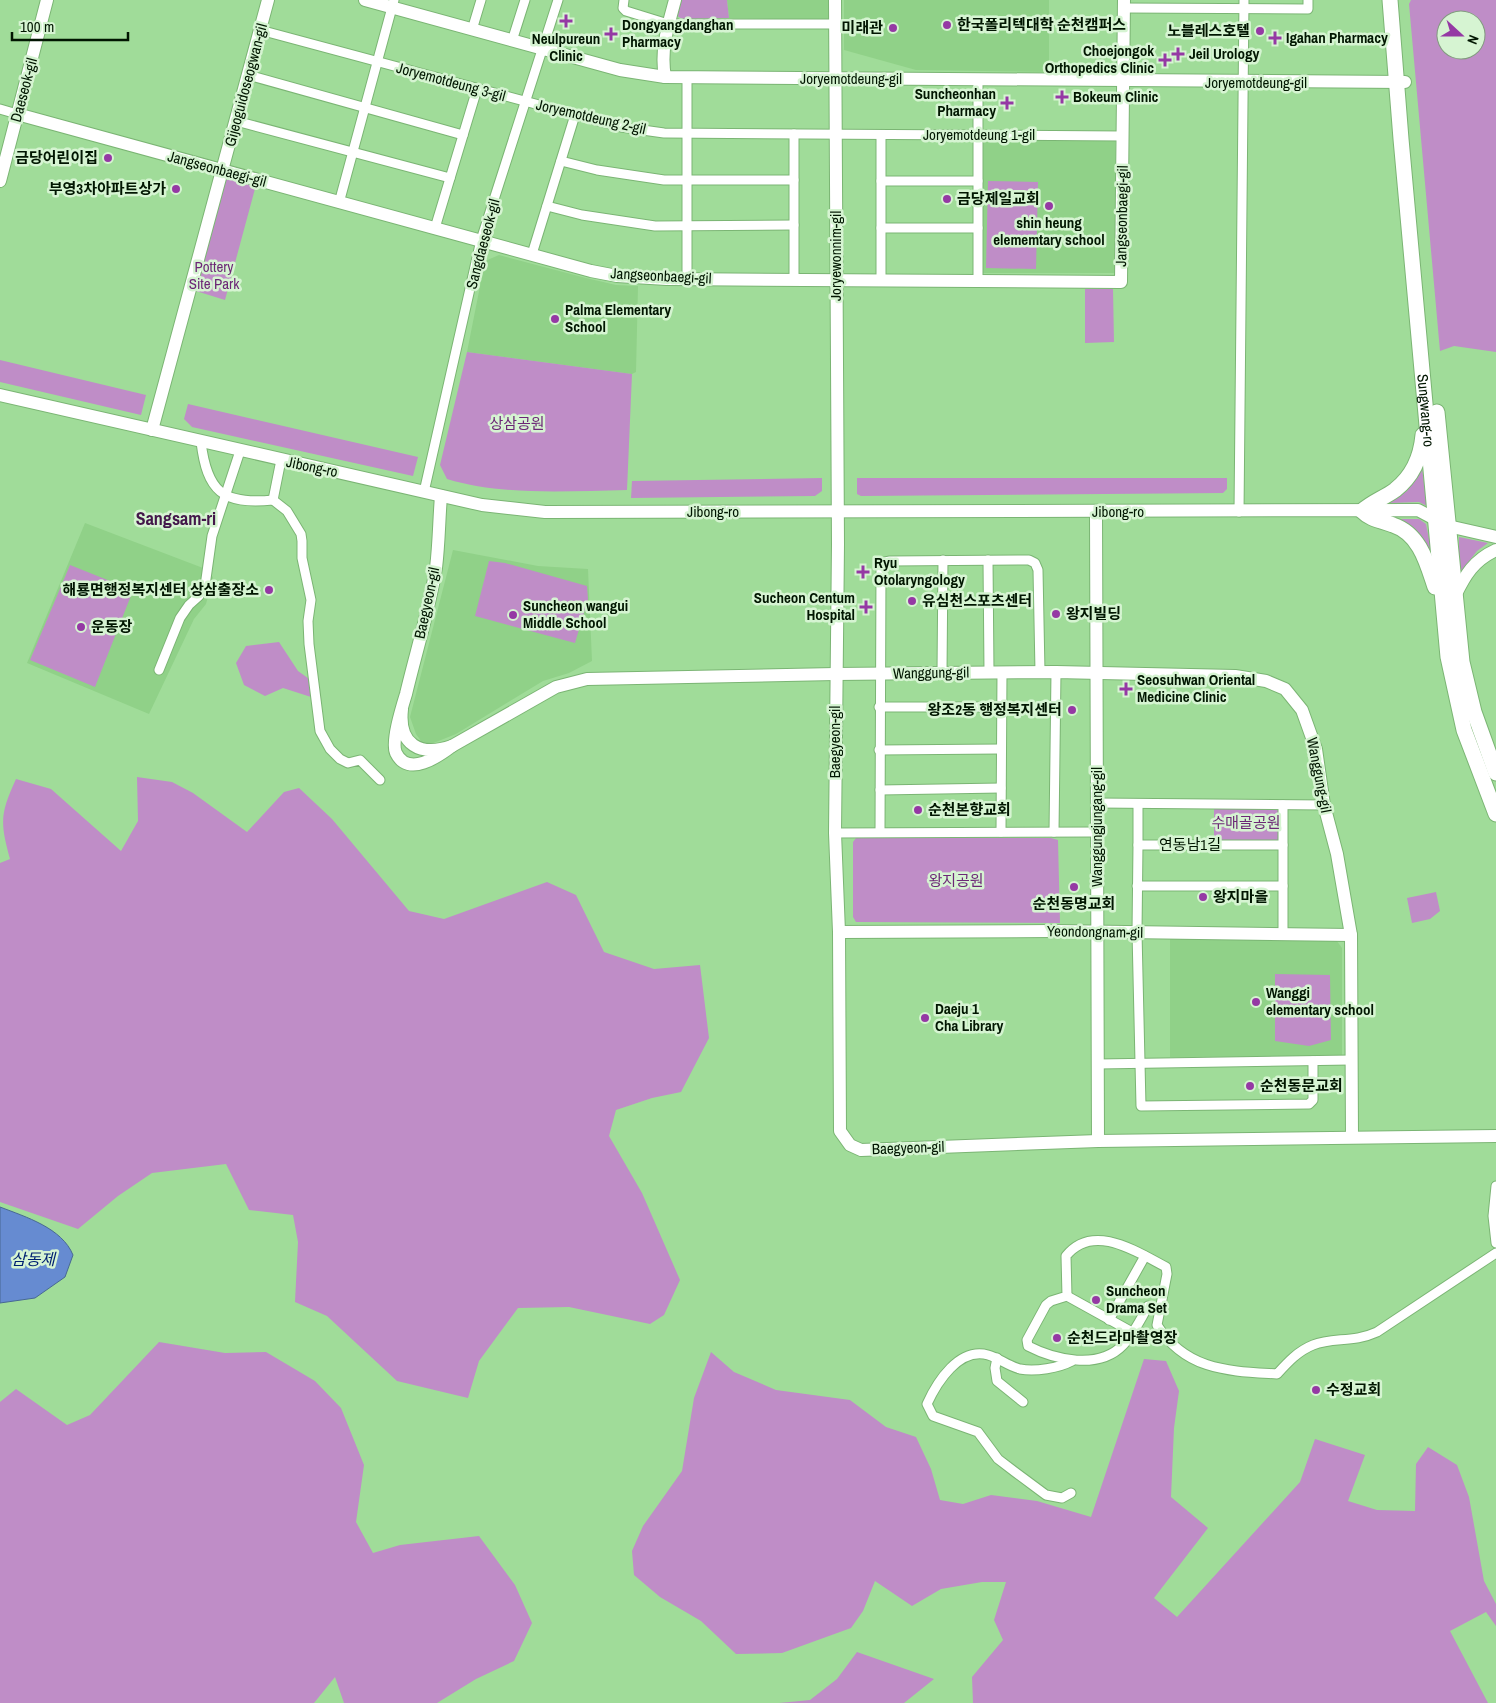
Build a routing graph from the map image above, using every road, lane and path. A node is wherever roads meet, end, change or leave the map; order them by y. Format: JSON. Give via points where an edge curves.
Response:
{"nodes":[{"id":1,"x":47,"y":0,"type":"edge"},
{"id":2,"x":268,"y":0,"type":"edge"},
{"id":3,"x":364,"y":0,"type":"edge"},
{"id":4,"x":481,"y":0,"type":"edge"},
{"id":5,"x":526,"y":0,"type":"edge"},
{"id":6,"x":558,"y":0,"type":"edge"},
{"id":7,"x":624,"y":0,"type":"edge"},
{"id":8,"x":675,"y":0,"type":"edge"},
{"id":9,"x":835,"y":0,"type":"edge"},
{"id":10,"x":1308,"y":0,"type":"edge"},
{"id":11,"x":1390,"y":0,"type":"edge"},
{"id":12,"x":1399,"y":0,"type":"edge"},
{"id":13,"x":393,"y":4,"type":"edge"},
{"id":14,"x":1124,"y":4,"type":"edge"},
{"id":15,"x":1186,"y":4,"type":"edge"},
{"id":16,"x":1244,"y":5,"type":"edge"},
{"id":17,"x":668,"y":24,"type":"junction"},
{"id":18,"x":835,"y":24,"type":"junction"},
{"id":19,"x":260,"y":30,"type":"junction"},
{"id":20,"x":472,"y":30,"type":"junction"},
{"id":21,"x":512,"y":41,"type":"junction"},
{"id":22,"x":541,"y":50,"type":"junction"},
{"id":23,"x":377,"y":62,"type":"junction"},
{"id":24,"x":248,"y":75,"type":"junction"},
{"id":25,"x":666,"y":76,"type":"junction"},
{"id":26,"x":687,"y":78,"type":"junction"},
{"id":27,"x":835,"y":79,"type":"junction"},
{"id":28,"x":978,"y":79,"type":"junction"},
{"id":29,"x":1123,"y":81,"type":"junction"},
{"id":30,"x":1400,"y":82,"type":"junction"},
{"id":31,"x":1243,"y":83,"type":"junction"},
{"id":32,"x":477,"y":89,"type":"junction"},
{"id":33,"x":525,"y":102,"type":"junction"},
{"id":34,"x":364,"y":108,"type":"junction"},
{"id":35,"x":0,"y":109,"type":"edge"},
{"id":36,"x":17,"y":114,"type":"junction"},
{"id":37,"x":575,"y":115,"type":"junction"},
{"id":38,"x":236,"y":121,"type":"junction"},
{"id":39,"x":687,"y":134,"type":"junction"},
{"id":40,"x":794,"y":134,"type":"junction"},
{"id":41,"x":836,"y":134,"type":"junction"},
{"id":42,"x":881,"y":134,"type":"junction"},
{"id":43,"x":978,"y":135,"type":"junction"},
{"id":44,"x":463,"y":136,"type":"junction"},
{"id":45,"x":1123,"y":136,"type":"junction"},
{"id":46,"x":352,"y":152,"type":"junction"},
{"id":47,"x":561,"y":160,"type":"junction"},
{"id":48,"x":223,"y":171,"type":"junction"},
{"id":49,"x":450,"y":178,"type":"junction"},
{"id":50,"x":687,"y":180,"type":"junction"},
{"id":51,"x":794,"y":180,"type":"junction"},
{"id":52,"x":0,"y":181,"type":"edge"},
{"id":53,"x":881,"y":181,"type":"junction"},
{"id":54,"x":978,"y":181,"type":"junction"},
{"id":55,"x":338,"y":203,"type":"junction"},
{"id":56,"x":546,"y":206,"type":"junction"},
{"id":57,"x":794,"y":225,"type":"junction"},
{"id":58,"x":687,"y":227,"type":"junction"},
{"id":59,"x":435,"y":228,"type":"junction"},
{"id":60,"x":881,"y":228,"type":"junction"},
{"id":61,"x":978,"y":228,"type":"junction"},
{"id":62,"x":481,"y":240,"type":"junction"},
{"id":63,"x":532,"y":254,"type":"junction"},
{"id":64,"x":686,"y":279,"type":"junction"},
{"id":65,"x":794,"y":279,"type":"junction"},
{"id":66,"x":836,"y":280,"type":"junction"},
{"id":67,"x":881,"y":281,"type":"junction"},
{"id":68,"x":978,"y":282,"type":"junction"},
{"id":69,"x":0,"y":396,"type":"edge"},
{"id":70,"x":1428,"y":419,"type":"junction"},
{"id":71,"x":152,"y":430,"type":"junction"},
{"id":72,"x":200,"y":442,"type":"junction"},
{"id":73,"x":240,"y":451,"type":"junction"},
{"id":74,"x":281,"y":460,"type":"junction"},
{"id":75,"x":424,"y":492,"type":"junction"},
{"id":76,"x":224,"y":495,"type":"junction"},
{"id":77,"x":441,"y":496,"type":"junction"},
{"id":78,"x":273,"y":500,"type":"junction"},
{"id":79,"x":1362,"y":511,"type":"junction"},
{"id":80,"x":837,"y":512,"type":"junction"},
{"id":81,"x":1096,"y":512,"type":"junction"},
{"id":82,"x":1239,"y":512,"type":"junction"},
{"id":83,"x":1442,"y":523,"type":"junction"},
{"id":84,"x":1496,"y":537,"type":"edge"},
{"id":85,"x":1496,"y":550,"type":"edge"},
{"id":86,"x":944,"y":560,"type":"junction"},
{"id":87,"x":988,"y":560,"type":"junction"},
{"id":88,"x":1448,"y":603,"type":"junction"},
{"id":89,"x":159,"y":670,"type":"dead end"},
{"id":90,"x":942,"y":672,"type":"junction"},
{"id":91,"x":989,"y":672,"type":"junction"},
{"id":92,"x":1002,"y":672,"type":"junction"},
{"id":93,"x":1040,"y":672,"type":"junction"},
{"id":94,"x":1056,"y":672,"type":"junction"},
{"id":95,"x":836,"y":674,"type":"junction"},
{"id":96,"x":880,"y":674,"type":"junction"},
{"id":97,"x":1096,"y":674,"type":"junction"},
{"id":98,"x":879,"y":707,"type":"junction"},
{"id":99,"x":1002,"y":707,"type":"junction"},
{"id":100,"x":402,"y":709,"type":"junction"},
{"id":101,"x":452,"y":746,"type":"junction"},
{"id":102,"x":1001,"y":749,"type":"junction"},
{"id":103,"x":879,"y":750,"type":"junction"},
{"id":104,"x":1496,"y":774,"type":"edge"},
{"id":105,"x":380,"y":780,"type":"dead end"},
{"id":106,"x":1001,"y":788,"type":"junction"},
{"id":107,"x":880,"y":790,"type":"junction"},
{"id":108,"x":1097,"y":803,"type":"junction"},
{"id":109,"x":1138,"y":804,"type":"junction"},
{"id":110,"x":1283,"y":805,"type":"junction"},
{"id":111,"x":1324,"y":805,"type":"junction"},
{"id":112,"x":1496,"y":814,"type":"edge"},
{"id":113,"x":880,"y":832,"type":"junction"},
{"id":114,"x":1000,"y":832,"type":"junction"},
{"id":115,"x":1054,"y":832,"type":"junction"},
{"id":116,"x":1097,"y":832,"type":"junction"},
{"id":117,"x":835,"y":833,"type":"junction"},
{"id":118,"x":1138,"y":845,"type":"junction"},
{"id":119,"x":1283,"y":846,"type":"junction"},
{"id":120,"x":1138,"y":886,"type":"junction"},
{"id":121,"x":1283,"y":886,"type":"junction"},
{"id":122,"x":840,"y":932,"type":"junction"},
{"id":123,"x":1097,"y":932,"type":"junction"},
{"id":124,"x":1137,"y":932,"type":"junction"},
{"id":125,"x":1283,"y":934,"type":"junction"},
{"id":126,"x":1351,"y":935,"type":"junction"},
{"id":127,"x":1351,"y":1060,"type":"junction"},
{"id":128,"x":1313,"y":1061,"type":"junction"},
{"id":129,"x":1098,"y":1064,"type":"junction"},
{"id":130,"x":1140,"y":1064,"type":"junction"},
{"id":131,"x":1496,"y":1136,"type":"edge"},
{"id":132,"x":1352,"y":1137,"type":"junction"},
{"id":133,"x":1098,"y":1142,"type":"junction"},
{"id":134,"x":1496,"y":1186,"type":"edge"},
{"id":135,"x":1496,"y":1243,"type":"edge"},
{"id":136,"x":1496,"y":1253,"type":"edge"},
{"id":137,"x":1145,"y":1256,"type":"junction"},
{"id":138,"x":1067,"y":1296,"type":"junction"},
{"id":139,"x":1148,"y":1306,"type":"dead end"},
{"id":140,"x":1109,"y":1320,"type":"junction"},
{"id":141,"x":1132,"y":1332,"type":"junction"},
{"id":142,"x":997,"y":1358,"type":"junction"},
{"id":143,"x":1075,"y":1360,"type":"junction"},
{"id":144,"x":1023,"y":1402,"type":"dead end"},
{"id":145,"x":1072,"y":1493,"type":"dead end"}],
"edges":[{"from":1,"to":36,"type":"street","name":"Daeseok-gil"},
{"from":2,"to":19,"type":"street","name":"Gijeoguidoseogwan-gil"},
{"from":3,"to":13,"type":"street","name":"Joryemotdeung-gil"},
{"from":4,"to":20,"type":"street"},
{"from":5,"to":21,"type":"street"},
{"from":6,"to":22,"type":"street","name":"Sangdaeseok-gil"},
{"from":7,"to":17,"type":"street","via":[[626,11]]},
{"from":8,"to":17,"type":"street"},
{"from":9,"to":18,"type":"street","name":"Joryewonnim-gil"},
{"from":10,"to":16,"type":"street","via":[[1308,9]]},
{"from":11,"to":30,"type":"main road","name":"Sungwang-ro"},
{"from":12,"to":30,"type":"main road","name":"Sungwang-ro"},
{"from":13,"to":20,"type":"street","name":"Joryemotdeung-gil"},
{"from":13,"to":23,"type":"street","name":"Joryemotdeung 3-gil"},
{"from":14,"to":15,"type":"street"},
{"from":14,"to":29,"type":"street","name":"Jangseonbaegi-gil"},
{"from":15,"to":16,"type":"street"},
{"from":16,"to":31,"type":"street"},
{"from":17,"to":18,"type":"street"},
{"from":17,"to":25,"type":"street","via":[[663,63]]},
{"from":18,"to":27,"type":"street","name":"Joryewonnim-gil"},
{"from":19,"to":23,"type":"street","name":"Joryemotdeung 3-gil"},
{"from":19,"to":24,"type":"street","name":"Gijeoguidoseogwan-gil"},
{"from":20,"to":21,"type":"street","name":"Joryemotdeung-gil"},
{"from":21,"to":22,"type":"street","name":"Joryemotdeung-gil"},
{"from":22,"to":25,"type":"street","name":"Joryemotdeung-gil","via":[[620,70]]},
{"from":22,"to":33,"type":"street","name":"Sangdaeseok-gil"},
{"from":23,"to":32,"type":"street","name":"Joryemotdeung 3-gil"},
{"from":23,"to":34,"type":"street","name":"Joryemotdeung 3-gil"},
{"from":24,"to":34,"type":"street"},
{"from":24,"to":38,"type":"street","name":"Gijeoguidoseogwan-gil"},
{"from":25,"to":26,"type":"street","name":"Joryemotdeung-gil"},
{"from":26,"to":27,"type":"street","name":"Joryemotdeung-gil"},
{"from":26,"to":39,"type":"street"},
{"from":27,"to":28,"type":"street","name":"Joryemotdeung-gil"},
{"from":27,"to":41,"type":"street","name":"Joryewonnim-gil"},
{"from":28,"to":29,"type":"street","name":"Joryemotdeung-gil"},
{"from":28,"to":43,"type":"street"},
{"from":29,"to":31,"type":"street","name":"Joryemotdeung-gil"},
{"from":29,"to":45,"type":"street","name":"Jangseonbaegi-gil"},
{"from":30,"to":31,"type":"street","name":"Joryemotdeung-gil"},
{"from":30,"to":70,"type":"main road","name":"Sungwang-ro"},
{"from":30,"to":83,"type":"main road","name":"Sungwang-ro"},
{"from":31,"to":82,"type":"street"},
{"from":32,"to":33,"type":"street","name":"Joryemotdeung 3-gil"},
{"from":32,"to":44,"type":"street"},
{"from":33,"to":37,"type":"street","name":"Joryemotdeung 2-gil"},
{"from":33,"to":62,"type":"street","name":"Sangdaeseok-gil"},
{"from":34,"to":44,"type":"street"},
{"from":34,"to":46,"type":"street","name":"Joryemotdeung 3-gil"},
{"from":35,"to":36,"type":"street","name":"Jangseonbaegi-gil"},
{"from":36,"to":48,"type":"street","name":"Jangseonbaegi-gil"},
{"from":36,"to":52,"type":"street","name":"Daeseok-gil"},
{"from":37,"to":39,"type":"street","name":"Joryemotdeung 2-gil","via":[[621,127]]},
{"from":37,"to":47,"type":"street"},
{"from":38,"to":46,"type":"street"},
{"from":38,"to":48,"type":"street","name":"Gijeoguidoseogwan-gil"},
{"from":39,"to":40,"type":"street","name":"Joryemotdeung 2-gil"},
{"from":39,"to":50,"type":"street"},
{"from":40,"to":41,"type":"street","name":"Joryemotdeung 2-gil"},
{"from":40,"to":51,"type":"street"},
{"from":41,"to":42,"type":"street","name":"Joryemotdeung 1-gil"},
{"from":41,"to":66,"type":"street","name":"Joryewonnim-gil"},
{"from":42,"to":43,"type":"street","name":"Joryemotdeung 1-gil"},
{"from":42,"to":53,"type":"street"},
{"from":43,"to":45,"type":"street","name":"Joryemotdeung 1-gil"},
{"from":43,"to":54,"type":"street"},
{"from":44,"to":49,"type":"street"},
{"from":45,"to":68,"type":"street","name":"Jangseonbaegi-gil","via":[[1121,282]]},
{"from":46,"to":49,"type":"street"},
{"from":46,"to":55,"type":"street","name":"Joryemotdeung 3-gil"},
{"from":47,"to":50,"type":"street","via":[[635,177]]},
{"from":47,"to":56,"type":"street"},
{"from":48,"to":55,"type":"street","name":"Jangseonbaegi-gil"},
{"from":48,"to":71,"type":"street","name":"Gijeoguidoseogwan-gil"},
{"from":49,"to":59,"type":"street"},
{"from":50,"to":51,"type":"street"},
{"from":50,"to":58,"type":"street"},
{"from":51,"to":57,"type":"street"},
{"from":53,"to":54,"type":"street"},
{"from":53,"to":60,"type":"street"},
{"from":54,"to":61,"type":"street"},
{"from":55,"to":59,"type":"street","name":"Jangseonbaegi-gil"},
{"from":56,"to":58,"type":"street","via":[[616,222]]},
{"from":56,"to":63,"type":"street"},
{"from":57,"to":58,"type":"street"},
{"from":57,"to":65,"type":"street"},
{"from":58,"to":64,"type":"street"},
{"from":59,"to":62,"type":"street","name":"Jangseonbaegi-gil"},
{"from":60,"to":61,"type":"street"},
{"from":60,"to":67,"type":"street"},
{"from":61,"to":68,"type":"street"},
{"from":62,"to":63,"type":"street","name":"Jangseonbaegi-gil"},
{"from":62,"to":75,"type":"street","name":"Sangdaeseok-gil"},
{"from":63,"to":64,"type":"street","name":"Jangseonbaegi-gil","via":[[617,276]]},
{"from":64,"to":65,"type":"street","name":"Jangseonbaegi-gil"},
{"from":65,"to":66,"type":"street","name":"Jangseonbaegi-gil"},
{"from":66,"to":67,"type":"street","name":"Jangseonbaegi-gil"},
{"from":66,"to":80,"type":"street","name":"Joryewonnim-gil"},
{"from":67,"to":68,"type":"street","name":"Jangseonbaegi-gil"},
{"from":69,"to":71,"type":"street","name":"Jibong-ro"},
{"from":70,"to":79,"type":"main road","via":[[1417,464],[1395,490]]},
{"from":70,"to":83,"type":"main road","name":"Sungwang-ro"},
{"from":71,"to":72,"type":"street","name":"Jibong-ro"},
{"from":72,"to":73,"type":"street","name":"Jibong-ro"},
{"from":72,"to":76,"type":"street","via":[[204,467]]},
{"from":73,"to":74,"type":"street","name":"Jibong-ro"},
{"from":73,"to":76,"type":"street"},
{"from":74,"to":75,"type":"street","name":"Jibong-ro"},
{"from":74,"to":78,"type":"street"},
{"from":75,"to":77,"type":"street","name":"Jibong-ro"},
{"from":76,"to":78,"type":"street","via":[[253,502]]},
{"from":76,"to":89,"type":"street","via":[[212,536],[205,586],[180,618]]},
{"from":77,"to":80,"type":"street","name":"Jibong-ro","via":[[552,512]]},
{"from":77,"to":100,"type":"street","name":"Baegyeon-gil","via":[[432,588]]},
{"from":78,"to":105,"type":"street","via":[[287,511],[301,534],[302,558],[311,600],[309,644],[320,731],[340,759],[348,762],[360,760]]},
{"from":79,"to":82,"type":"street","name":"Jibong-ro"},
{"from":79,"to":83,"type":"street","name":"Jibong-ro","via":[[1418,510]]},
{"from":79,"to":88,"type":"main road","via":[[1370,518],[1396,526],[1417,542]]},
{"from":80,"to":81,"type":"street","name":"Jibong-ro"},
{"from":80,"to":95,"type":"street","name":"Baegyeon-gil"},
{"from":81,"to":82,"type":"street","name":"Jibong-ro"},
{"from":81,"to":97,"type":"street","name":"Wanggungjungang-gil"},
{"from":83,"to":84,"type":"street","name":"Jibong-ro"},
{"from":83,"to":88,"type":"main road","name":"Sungwang-ro"},
{"from":85,"to":88,"type":"street","via":[[1474,564]]},
{"from":86,"to":87,"type":"street"},
{"from":86,"to":90,"type":"street"},
{"from":86,"to":96,"type":"street","via":[[890,561],[882,566]]},
{"from":87,"to":91,"type":"street"},
{"from":87,"to":93,"type":"street","via":[[1029,560],[1038,566]]},
{"from":88,"to":104,"type":"main road","name":"Sungwang-ro","via":[[1474,712]]},
{"from":88,"to":112,"type":"main road","name":"Sungwang-ro","via":[[1455,698],[1475,763]]},
{"from":90,"to":91,"type":"street","name":"Wanggung-gil"},
{"from":90,"to":96,"type":"street","name":"Wanggung-gil"},
{"from":91,"to":92,"type":"street","name":"Wanggung-gil"},
{"from":92,"to":93,"type":"street","name":"Wanggung-gil"},
{"from":92,"to":99,"type":"street"},
{"from":93,"to":94,"type":"street","name":"Wanggung-gil"},
{"from":94,"to":97,"type":"street","name":"Wanggung-gil"},
{"from":94,"to":115,"type":"street"},
{"from":95,"to":96,"type":"street","name":"Wanggung-gil"},
{"from":95,"to":101,"type":"street","name":"Baegyeon-gil","via":[[602,678],[571,682],[537,696]]},
{"from":95,"to":117,"type":"street","name":"Baegyeon-gil"},
{"from":96,"to":98,"type":"street"},
{"from":97,"to":108,"type":"street","name":"Wanggungjungang-gil"},
{"from":97,"to":111,"type":"street","name":"Wanggung-gil","via":[[1235,676],[1266,681],[1285,689],[1299,705],[1310,729]]},
{"from":98,"to":99,"type":"street"},
{"from":98,"to":103,"type":"street"},
{"from":99,"to":102,"type":"street"},
{"from":100,"to":101,"type":"street","name":"Baegyeon-gil","via":[[404,730],[413,744],[429,752]]},
{"from":100,"to":101,"type":"street","name":"Baegyeon-gil","via":[[394,746],[399,758],[422,764]]},
{"from":102,"to":103,"type":"street"},
{"from":102,"to":106,"type":"street"},
{"from":103,"to":107,"type":"street"},
{"from":106,"to":107,"type":"street"},
{"from":106,"to":114,"type":"street"},
{"from":107,"to":113,"type":"street"},
{"from":108,"to":109,"type":"street"},
{"from":108,"to":116,"type":"street","name":"Wanggungjungang-gil"},
{"from":109,"to":110,"type":"street"},
{"from":109,"to":118,"type":"street"},
{"from":110,"to":111,"type":"street"},
{"from":110,"to":119,"type":"street"},
{"from":111,"to":126,"type":"street","name":"Wanggung-gil","via":[[1337,854]]},
{"from":113,"to":114,"type":"street"},
{"from":113,"to":117,"type":"street"},
{"from":114,"to":115,"type":"street"},
{"from":115,"to":116,"type":"street"},
{"from":116,"to":123,"type":"street","name":"Wanggungjungang-gil"},
{"from":117,"to":122,"type":"street","name":"Baegyeon-gil"},
{"from":118,"to":119,"type":"street","name":"연동남1길"},
{"from":118,"to":120,"type":"street","name":"연동남1길"},
{"from":119,"to":121,"type":"street"},
{"from":120,"to":121,"type":"street"},
{"from":120,"to":124,"type":"street","name":"연동남1길"},
{"from":121,"to":125,"type":"street"},
{"from":122,"to":123,"type":"street","name":"Yeondongnam-gil"},
{"from":122,"to":133,"type":"street","name":"Baegyeon-gil","via":[[840,1130],[850,1145],[861,1150]]},
{"from":123,"to":124,"type":"street","name":"Yeondongnam-gil"},
{"from":123,"to":129,"type":"street","name":"Wanggungjungang-gil"},
{"from":124,"to":125,"type":"street","name":"Yeondongnam-gil"},
{"from":124,"to":130,"type":"street","name":"연동남1길"},
{"from":125,"to":126,"type":"street","name":"Yeondongnam-gil"},
{"from":126,"to":127,"type":"street","name":"Wanggung-gil"},
{"from":127,"to":128,"type":"street"},
{"from":127,"to":132,"type":"street","name":"Wanggung-gil"},
{"from":128,"to":130,"type":"street"},
{"from":128,"to":130,"type":"street","name":"연동남1길","via":[[1313,1100],[1309,1104],[1142,1106]]},
{"from":129,"to":130,"type":"street"},
{"from":129,"to":133,"type":"street","name":"Wanggungjungang-gil"},
{"from":131,"to":132,"type":"street","name":"Baegyeon-gil"},
{"from":132,"to":133,"type":"street","name":"Baegyeon-gil"},
{"from":134,"to":135,"type":"street","via":[[1493,1216]]},
{"from":136,"to":137,"type":"street","via":[[1377,1332],[1357,1339],[1315,1344],[1301,1351],[1277,1374],[1210,1367],[1166,1338],[1157,1325],[1166,1267]]},
{"from":137,"to":138,"type":"street","via":[[1105,1240],[1086,1242],[1071,1249],[1066,1256]]},
{"from":137,"to":140,"type":"street"},
{"from":138,"to":140,"type":"street"},
{"from":138,"to":143,"type":"street","via":[[1046,1305],[1027,1340],[1028,1346],[1040,1352]]},
{"from":139,"to":141,"type":"street"},
{"from":140,"to":141,"type":"street"},
{"from":141,"to":143,"type":"street","via":[[1117,1351],[1088,1361]]},
{"from":142,"to":143,"type":"street","via":[[1025,1370],[1066,1365]]},
{"from":142,"to":144,"type":"street","via":[[997,1382]]},
{"from":142,"to":145,"type":"street","via":[[976,1354],[955,1363],[929,1400],[930,1411],[934,1416],[978,1432],[998,1459],[1046,1495],[1062,1498]]}]}
